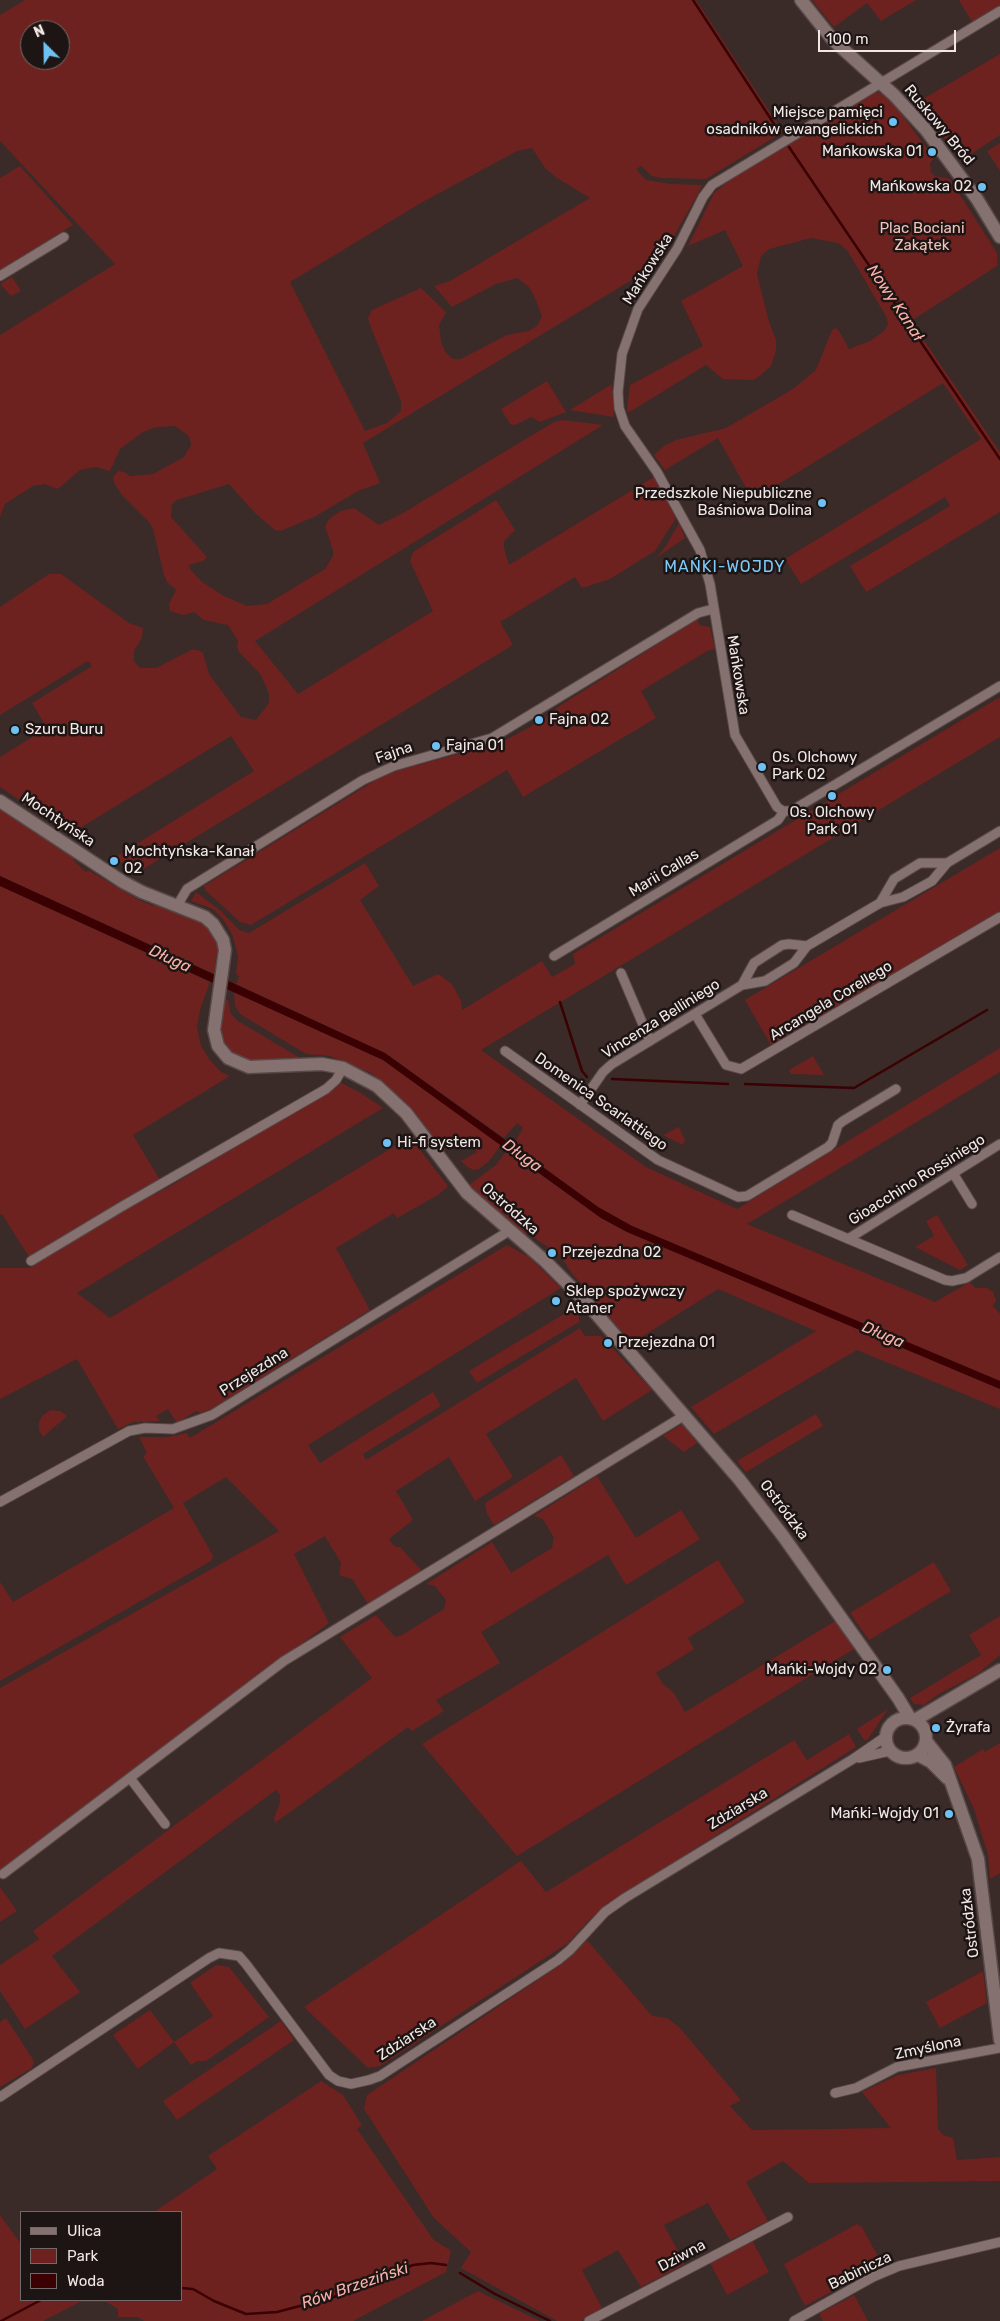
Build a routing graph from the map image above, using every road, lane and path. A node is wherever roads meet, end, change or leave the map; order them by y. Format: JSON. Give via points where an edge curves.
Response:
{"nodes":[{"id":1,"x":801,"y":0,"type":"edge"},
{"id":2,"x":1000,"y":11,"type":"edge"},
{"id":3,"x":880,"y":83,"type":"junction"},
{"id":4,"x":64,"y":237,"type":"dead end"},
{"id":5,"x":1000,"y":237,"type":"edge"},
{"id":6,"x":0,"y":276,"type":"edge"},
{"id":7,"x":713,"y":609,"type":"junction"},
{"id":8,"x":1000,"y":686,"type":"edge"},
{"id":9,"x":0,"y":801,"type":"edge"},
{"id":10,"x":787,"y":811,"type":"junction"},
{"id":11,"x":1000,"y":831,"type":"edge"},
{"id":12,"x":947,"y":863,"type":"junction"},
{"id":13,"x":880,"y":903,"type":"junction"},
{"id":14,"x":177,"y":906,"type":"junction"},
{"id":15,"x":1000,"y":917,"type":"edge"},
{"id":16,"x":807,"y":946,"type":"junction"},
{"id":17,"x":554,"y":956,"type":"dead end"},
{"id":18,"x":222,"y":971,"type":"joint"},
{"id":19,"x":621,"y":973,"type":"dead end"},
{"id":20,"x":742,"y":985,"type":"junction"},
{"id":21,"x":695,"y":1014,"type":"junction"},
{"id":22,"x":650,"y":1041,"type":"junction"},
{"id":23,"x":505,"y":1051,"type":"dead end"},
{"id":24,"x":343,"y":1068,"type":"junction"},
{"id":25,"x":896,"y":1089,"type":"dead end"},
{"id":26,"x":580,"y":1105,"type":"junction"},
{"id":27,"x":1000,"y":1144,"type":"edge"},
{"id":28,"x":953,"y":1173,"type":"junction"},
{"id":29,"x":972,"y":1204,"type":"dead end"},
{"id":30,"x":792,"y":1215,"type":"dead end"},
{"id":31,"x":509,"y":1230,"type":"junction"},
{"id":32,"x":848,"y":1239,"type":"junction"},
{"id":33,"x":1000,"y":1257,"type":"edge"},
{"id":34,"x":31,"y":1261,"type":"dead end"},
{"id":35,"x":685,"y":1415,"type":"junction"},
{"id":36,"x":0,"y":1502,"type":"edge"},
{"id":37,"x":1000,"y":1670,"type":"edge"},
{"id":38,"x":890,"y":1688,"type":"junction"},
{"id":39,"x":952,"y":1698,"type":"junction"},
{"id":40,"x":912,"y":1719,"type":"junction"},
{"id":41,"x":896,"y":1720,"type":"junction"},
{"id":42,"x":925,"y":1735,"type":"junction"},
{"id":43,"x":885,"y":1737,"type":"junction"},
{"id":44,"x":890,"y":1751,"type":"junction"},
{"id":45,"x":918,"y":1755,"type":"junction"},
{"id":46,"x":854,"y":1759,"type":"junction"},
{"id":47,"x":130,"y":1778,"type":"junction"},
{"id":48,"x":948,"y":1778,"type":"junction"},
{"id":49,"x":165,"y":1824,"type":"dead end"},
{"id":50,"x":3,"y":1874,"type":"dead end"},
{"id":51,"x":1000,"y":2040,"type":"edge"},
{"id":52,"x":1000,"y":2048,"type":"edge"},
{"id":53,"x":835,"y":2093,"type":"dead end"},
{"id":54,"x":0,"y":2097,"type":"edge"},
{"id":55,"x":788,"y":2216,"type":"dead end"},
{"id":56,"x":1000,"y":2242,"type":"edge"},
{"id":57,"x":589,"y":2321,"type":"edge"},
{"id":58,"x":794,"y":2321,"type":"edge"}],
"edges":[{"from":1,"to":3,"type":"street","name":"Ruskowy Bród","via":[[833,40]]},
{"from":2,"to":3,"type":"street","name":"Mańkowska"},
{"from":3,"to":5,"type":"street","name":"Ruskowy Bród","via":[[939,146]]},
{"from":3,"to":7,"type":"street","name":"Mańkowska","via":[[712,185],[677,249],[638,309],[626,338],[618,382],[621,417],[695,540],[707,572]]},
{"from":4,"to":6,"type":"street"},
{"from":7,"to":10,"type":"street","name":"Mańkowska","via":[[735,735],[777,807]]},
{"from":7,"to":14,"type":"street","name":"Fajna","via":[[698,613],[492,738],[394,766],[363,780],[191,886],[183,893]]},
{"from":8,"to":10,"type":"street","name":"Marii Callas"},
{"from":9,"to":14,"type":"street","name":"Mochtyńska","via":[[123,882]]},
{"from":10,"to":17,"type":"street","name":"Marii Callas","via":[[778,820]]},
{"from":11,"to":12,"type":"street","name":"Vincenza Belliniego"},
{"from":12,"to":13,"type":"street","name":"Vincenza Belliniego","via":[[932,881],[903,897]]},
{"from":12,"to":13,"type":"street","name":"Vincenza Belliniego","via":[[928,861],[913,867],[894,879]]},
{"from":13,"to":16,"type":"street","name":"Vincenza Belliniego"},
{"from":14,"to":18,"type":"street","name":"Mochtyńska","via":[[205,917],[218,931],[225,950]]},
{"from":15,"to":21,"type":"street","name":"Arcangela Corellego","via":[[741,1069],[726,1065]]},
{"from":16,"to":20,"type":"street","name":"Vincenza Belliniego","via":[[794,963],[756,984]]},
{"from":16,"to":20,"type":"street","name":"Vincenza Belliniego","via":[[782,945],[754,963]]},
{"from":18,"to":24,"type":"street","name":"Ostródzka","via":[[214,1030],[222,1052],[233,1062],[248,1068],[322,1064]]},
{"from":19,"to":22,"type":"street"},
{"from":20,"to":21,"type":"street","name":"Vincenza Belliniego"},
{"from":21,"to":22,"type":"street","name":"Vincenza Belliniego"},
{"from":22,"to":26,"type":"street","name":"Vincenza Belliniego","via":[[607,1067]]},
{"from":23,"to":26,"type":"street","name":"Domenica Scarlattiego"},
{"from":24,"to":31,"type":"street","name":"Ostródzka","via":[[377,1086],[402,1108],[467,1193]]},
{"from":24,"to":34,"type":"street","via":[[326,1089]]},
{"from":25,"to":26,"type":"street","name":"Domenica Scarlattiego","via":[[838,1125],[828,1147],[747,1196],[738,1197],[658,1160]]},
{"from":27,"to":28,"type":"street","name":"Gioacchino Rossiniego"},
{"from":28,"to":29,"type":"street"},
{"from":28,"to":32,"type":"street","name":"Gioacchino Rossiniego"},
{"from":30,"to":32,"type":"street"},
{"from":31,"to":35,"type":"street","name":"Ostródzka","via":[[586,1302]]},
{"from":31,"to":36,"type":"street","name":"Przejezdna","via":[[212,1415],[173,1429],[129,1431]]},
{"from":32,"to":33,"type":"street","via":[[952,1281],[966,1278]]},
{"from":35,"to":38,"type":"street","name":"Ostródzka","via":[[778,1529]]},
{"from":35,"to":47,"type":"street","via":[[284,1661]]},
{"from":37,"to":39,"type":"street"},
{"from":38,"to":40,"type":"street","name":"Ostródzka"},
{"from":38,"to":41,"type":"street","name":"Ostródzka","via":[[896,1706]]},
{"from":39,"to":40,"type":"street"},
{"from":39,"to":42,"type":"street"},
{"from":40,"to":41,"type":"street"},
{"from":40,"to":42,"type":"street"},
{"from":41,"to":43,"type":"street","via":[[889,1726]]},
{"from":42,"to":45,"type":"street"},
{"from":42,"to":48,"type":"street","name":"Ostródzka","via":[[942,1759]]},
{"from":43,"to":44,"type":"street"},
{"from":43,"to":46,"type":"street","name":"Zdziarska"},
{"from":44,"to":45,"type":"street","via":[[901,1758]]},
{"from":44,"to":46,"type":"street","name":"Zdziarska"},
{"from":45,"to":48,"type":"street","name":"Ostródzka"},
{"from":46,"to":54,"type":"street","name":"Zdziarska","via":[[625,1898],[605,1912],[558,1960],[380,2076],[351,2084],[329,2075],[239,1956],[219,1953]]},
{"from":47,"to":49,"type":"street"},
{"from":47,"to":50,"type":"street"},
{"from":48,"to":51,"type":"street","name":"Ostródzka","via":[[978,1859]]},
{"from":52,"to":53,"type":"street","name":"Zmyślona","via":[[896,2067],[856,2088]]},
{"from":55,"to":57,"type":"street","name":"Dziwna"},
{"from":56,"to":58,"type":"street","name":"Babinicza","via":[[899,2266]]}]}
